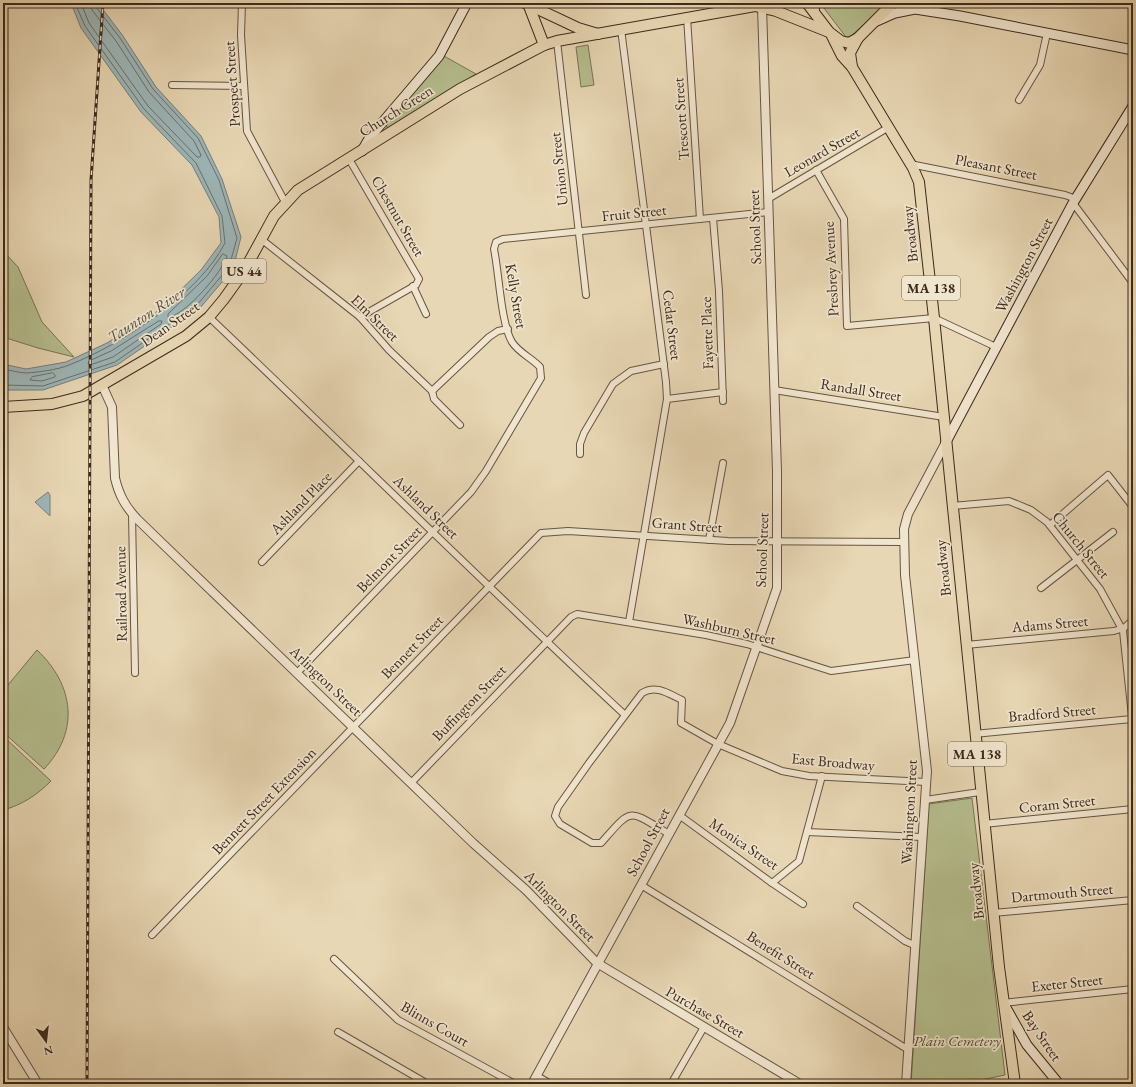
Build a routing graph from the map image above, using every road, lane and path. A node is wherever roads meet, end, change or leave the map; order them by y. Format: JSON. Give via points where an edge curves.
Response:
{"nodes":[{"id":1,"x":242,"y":3,"type":"edge"},
{"id":2,"x":467,"y":3,"type":"edge"},
{"id":3,"x":893,"y":3,"type":"edge"},
{"id":4,"x":905,"y":3,"type":"edge"},
{"id":5,"x":527,"y":4,"type":"edge"},
{"id":6,"x":760,"y":4,"type":"edge"},
{"id":7,"x":810,"y":5,"type":"edge"},
{"id":8,"x":915,"y":9,"type":"junction"},
{"id":9,"x":552,"y":17,"type":"junction"},
{"id":10,"x":687,"y":17,"type":"junction"},
{"id":11,"x":872,"y":24,"type":"junction"},
{"id":12,"x":537,"y":27,"type":"junction"},
{"id":13,"x":621,"y":29,"type":"junction"},
{"id":14,"x":598,"y":34,"type":"junction"},
{"id":15,"x":831,"y":34,"type":"junction"},
{"id":16,"x":1047,"y":34,"type":"junction"},
{"id":17,"x":858,"y":38,"type":"junction"},
{"id":18,"x":557,"y":41,"type":"junction"},
{"id":19,"x":544,"y":45,"type":"junction"},
{"id":20,"x":1121,"y":49,"type":"junction"},
{"id":21,"x":1133,"y":50,"type":"edge"},
{"id":22,"x":1133,"y":55,"type":"edge"},
{"id":23,"x":852,"y":66,"type":"junction"},
{"id":24,"x":172,"y":85,"type":"dead end"},
{"id":25,"x":244,"y":86,"type":"junction"},
{"id":26,"x":1019,"y":100,"type":"dead end"},
{"id":27,"x":1133,"y":106,"type":"edge"},
{"id":28,"x":889,"y":127,"type":"junction"},
{"id":29,"x":362,"y":151,"type":"junction"},
{"id":30,"x":349,"y":158,"type":"junction"},
{"id":31,"x":910,"y":164,"type":"junction"},
{"id":32,"x":816,"y":170,"type":"junction"},
{"id":33,"x":768,"y":199,"type":"junction"},
{"id":34,"x":1074,"y":201,"type":"junction"},
{"id":35,"x":285,"y":202,"type":"junction"},
{"id":36,"x":768,"y":212,"type":"junction"},
{"id":37,"x":713,"y":218,"type":"junction"},
{"id":38,"x":700,"y":219,"type":"junction"},
{"id":39,"x":646,"y":225,"type":"junction"},
{"id":40,"x":579,"y":232,"type":"junction"},
{"id":41,"x":503,"y":239,"type":"joint"},
{"id":42,"x":260,"y":240,"type":"junction"},
{"id":43,"x":1133,"y":283,"type":"edge"},
{"id":44,"x":413,"y":286,"type":"junction"},
{"id":45,"x":586,"y":295,"type":"dead end"},
{"id":46,"x":426,"y":314,"type":"dead end"},
{"id":47,"x":209,"y":316,"type":"junction"},
{"id":48,"x":360,"y":316,"type":"junction"},
{"id":49,"x":934,"y":318,"type":"junction"},
{"id":50,"x":508,"y":329,"type":"junction"},
{"id":51,"x":996,"y":347,"type":"junction"},
{"id":52,"x":664,"y":364,"type":"junction"},
{"id":53,"x":542,"y":375,"type":"joint"},
{"id":54,"x":102,"y":385,"type":"junction"},
{"id":55,"x":774,"y":390,"type":"junction"},
{"id":56,"x":432,"y":391,"type":"junction"},
{"id":57,"x":722,"y":392,"type":"junction"},
{"id":58,"x":667,"y":399,"type":"junction"},
{"id":59,"x":722,"y":401,"type":"dead end"},
{"id":60,"x":3,"y":407,"type":"edge"},
{"id":61,"x":944,"y":416,"type":"junction"},
{"id":62,"x":460,"y":425,"type":"dead end"},
{"id":63,"x":946,"y":442,"type":"junction"},
{"id":64,"x":580,"y":454,"type":"dead end"},
{"id":65,"x":359,"y":461,"type":"junction"},
{"id":66,"x":723,"y":463,"type":"dead end"},
{"id":67,"x":952,"y":506,"type":"junction"},
{"id":68,"x":1133,"y":507,"type":"edge"},
{"id":69,"x":132,"y":514,"type":"junction"},
{"id":70,"x":1050,"y":525,"type":"junction"},
{"id":71,"x":434,"y":532,"type":"junction"},
{"id":72,"x":1113,"y":532,"type":"dead end"},
{"id":73,"x":644,"y":536,"type":"junction"},
{"id":74,"x":709,"y":540,"type":"junction"},
{"id":75,"x":778,"y":540,"type":"junction"},
{"id":76,"x":904,"y":542,"type":"junction"},
{"id":77,"x":1077,"y":560,"type":"junction"},
{"id":78,"x":262,"y":562,"type":"dead end"},
{"id":79,"x":490,"y":586,"type":"junction"},
{"id":80,"x":1041,"y":588,"type":"dead end"},
{"id":81,"x":1133,"y":620,"type":"edge"},
{"id":82,"x":629,"y":622,"type":"junction"},
{"id":83,"x":1122,"y":629,"type":"junction"},
{"id":84,"x":546,"y":642,"type":"junction"},
{"id":85,"x":966,"y":645,"type":"junction"},
{"id":86,"x":757,"y":646,"type":"junction"},
{"id":87,"x":915,"y":660,"type":"junction"},
{"id":88,"x":135,"y":673,"type":"dead end"},
{"id":89,"x":297,"y":673,"type":"junction"},
{"id":90,"x":625,"y":715,"type":"junction"},
{"id":91,"x":1132,"y":719,"type":"edge"},
{"id":92,"x":1133,"y":726,"type":"edge"},
{"id":93,"x":354,"y":727,"type":"junction"},
{"id":94,"x":974,"y":734,"type":"junction"},
{"id":95,"x":718,"y":744,"type":"junction"},
{"id":96,"x":822,"y":776,"type":"junction"},
{"id":97,"x":412,"y":782,"type":"junction"},
{"id":98,"x":926,"y":782,"type":"junction"},
{"id":99,"x":980,"y":792,"type":"junction"},
{"id":100,"x":925,"y":800,"type":"junction"},
{"id":101,"x":1133,"y":809,"type":"edge"},
{"id":102,"x":679,"y":815,"type":"junction"},
{"id":103,"x":984,"y":824,"type":"junction"},
{"id":104,"x":807,"y":832,"type":"junction"},
{"id":105,"x":669,"y":834,"type":"junction"},
{"id":106,"x":922,"y":837,"type":"junction"},
{"id":107,"x":772,"y":882,"type":"junction"},
{"id":108,"x":641,"y":886,"type":"junction"},
{"id":109,"x":1133,"y":900,"type":"edge"},
{"id":110,"x":803,"y":904,"type":"dead end"},
{"id":111,"x":857,"y":906,"type":"dead end"},
{"id":112,"x":993,"y":913,"type":"junction"},
{"id":113,"x":152,"y":935,"type":"dead end"},
{"id":114,"x":914,"y":945,"type":"junction"},
{"id":115,"x":334,"y":959,"type":"dead end"},
{"id":116,"x":598,"y":963,"type":"junction"},
{"id":117,"x":1133,"y":990,"type":"edge"},
{"id":118,"x":1003,"y":1003,"type":"junction"},
{"id":119,"x":3,"y":1027,"type":"edge"},
{"id":120,"x":704,"y":1027,"type":"junction"},
{"id":121,"x":338,"y":1032,"type":"dead end"},
{"id":122,"x":907,"y":1049,"type":"junction"},
{"id":123,"x":537,"y":1076,"type":"junction"},
{"id":124,"x":38,"y":1084,"type":"edge"},
{"id":125,"x":428,"y":1084,"type":"edge"},
{"id":126,"x":515,"y":1084,"type":"edge"},
{"id":127,"x":532,"y":1084,"type":"edge"},
{"id":128,"x":551,"y":1084,"type":"edge"},
{"id":129,"x":671,"y":1084,"type":"edge"},
{"id":130,"x":800,"y":1084,"type":"edge"},
{"id":131,"x":906,"y":1084,"type":"edge"},
{"id":132,"x":1016,"y":1084,"type":"edge"},
{"id":133,"x":1059,"y":1084,"type":"edge"}],
"edges":[{"from":1,"to":25,"type":"street","name":"Prospect Street"},
{"from":2,"to":29,"type":"main road","name":"Church Green","via":[[439,56],[370,137]]},
{"from":3,"to":11,"type":"main road"},
{"from":4,"to":8,"type":"main road"},
{"from":5,"to":9,"type":"main road"},
{"from":5,"to":12,"type":"main road"},
{"from":6,"to":10,"type":"main road","number":"US 44"},
{"from":6,"to":15,"type":"main road","number":"US 44"},
{"from":6,"to":33,"type":"street","name":"School Street"},
{"from":7,"to":15,"type":"main road","number":"MA 138"},
{"from":8,"to":11,"type":"main road","via":[[895,13]]},
{"from":8,"to":16,"type":"main road"},
{"from":9,"to":12,"type":"main road","via":[[541,18]]},
{"from":9,"to":14,"type":"main road"},
{"from":10,"to":13,"type":"main road","number":"US 44"},
{"from":10,"to":38,"type":"street","name":"Trescott Street"},
{"from":11,"to":17,"type":"main road"},
{"from":12,"to":19,"type":"main road"},
{"from":13,"to":14,"type":"main road","number":"US 44"},
{"from":13,"to":39,"type":"street","name":"Cedar Street"},
{"from":14,"to":18,"type":"main road","number":"US 44"},
{"from":15,"to":17,"type":"main road","number":"US 44","via":[[845,42],[852,42]]},
{"from":15,"to":23,"type":"main road","name":"Broadway","number":"MA 138","via":[[842,56]]},
{"from":16,"to":20,"type":"main road"},
{"from":16,"to":26,"type":"street","via":[[1040,65]]},
{"from":17,"to":23,"type":"main road","via":[[850,53]]},
{"from":18,"to":19,"type":"main road","number":"US 44"},
{"from":18,"to":40,"type":"street","name":"Union Street"},
{"from":19,"to":29,"type":"main road","name":"Church Green","number":"US 44","via":[[460,89]]},
{"from":20,"to":21,"type":"main road"},
{"from":20,"to":22,"type":"main road"},
{"from":23,"to":28,"type":"main road","name":"Broadway","number":"MA 138"},
{"from":24,"to":25,"type":"street"},
{"from":25,"to":35,"type":"street","name":"Prospect Street","via":[[247,131]]},
{"from":27,"to":34,"type":"main road","name":"Washington Street"},
{"from":28,"to":31,"type":"main road","name":"Broadway","number":"MA 138"},
{"from":28,"to":32,"type":"street","name":"Leonard Street"},
{"from":29,"to":30,"type":"main road","name":"Dean Street","number":"US 44"},
{"from":30,"to":35,"type":"main road","name":"Dean Street","number":"US 44","via":[[303,186]]},
{"from":30,"to":44,"type":"street","name":"Chestnut Street","via":[[417,275],[418,282]]},
{"from":31,"to":34,"type":"street","name":"Pleasant Street","via":[[1065,194]]},
{"from":31,"to":49,"type":"main road","name":"Broadway","number":"MA 138","via":[[919,182]]},
{"from":32,"to":33,"type":"street","name":"Leonard Street"},
{"from":32,"to":49,"type":"street","name":"Presbrey Avenue","via":[[844,219],[847,326]]},
{"from":33,"to":36,"type":"street","name":"School Street"},
{"from":34,"to":43,"type":"street"},
{"from":34,"to":51,"type":"main road","name":"Washington Street"},
{"from":35,"to":42,"type":"main road","name":"Dean Street","number":"US 44"},
{"from":36,"to":37,"type":"street","name":"Fruit Street"},
{"from":36,"to":55,"type":"street","name":"School Street"},
{"from":37,"to":38,"type":"street","name":"Fruit Street"},
{"from":37,"to":57,"type":"street","name":"Fayette Place","via":[[719,291]]},
{"from":38,"to":39,"type":"street","name":"Fruit Street"},
{"from":39,"to":40,"type":"street","name":"Fruit Street"},
{"from":39,"to":52,"type":"street","name":"Cedar Street"},
{"from":40,"to":41,"type":"street","name":"Fruit Street"},
{"from":40,"to":45,"type":"street","name":"Union Street"},
{"from":41,"to":50,"type":"street","name":"Kelly Street","via":[[496,242],[494,249]]},
{"from":42,"to":47,"type":"main road","name":"Dean Street","number":"US 44","via":[[244,271]]},
{"from":42,"to":48,"type":"street","name":"Elm Street"},
{"from":44,"to":46,"type":"street"},
{"from":44,"to":48,"type":"street"},
{"from":47,"to":54,"type":"main road","name":"Dean Street","number":"US 44","via":[[170,346]]},
{"from":47,"to":65,"type":"street","name":"Ashland Street"},
{"from":48,"to":56,"type":"street","name":"Elm Street","via":[[389,350]]},
{"from":49,"to":51,"type":"street"},
{"from":49,"to":61,"type":"main road","name":"Broadway","number":"MA 138"},
{"from":50,"to":53,"type":"street","name":"Kelly Street","via":[[512,342],[538,365]]},
{"from":50,"to":56,"type":"street","via":[[498,331],[489,337]]},
{"from":51,"to":63,"type":"main road","name":"Washington Street"},
{"from":52,"to":58,"type":"street","name":"Cedar Street"},
{"from":52,"to":64,"type":"street","via":[[631,371],[613,384],[584,432]]},
{"from":53,"to":71,"type":"street","name":"Belmont Street","via":[[486,471],[471,492]]},
{"from":54,"to":60,"type":"main road","name":"Dean Street","number":"US 44","via":[[82,396],[57,403]]},
{"from":54,"to":69,"type":"street","name":"Arlington Street","via":[[112,407],[115,478],[121,499]]},
{"from":55,"to":61,"type":"street","name":"Randall Street"},
{"from":55,"to":75,"type":"street","name":"School Street"},
{"from":56,"to":62,"type":"street","name":"Elm Street","via":[[434,399]]},
{"from":57,"to":58,"type":"street"},
{"from":57,"to":59,"type":"street","name":"Fayette Place"},
{"from":58,"to":73,"type":"street","name":"Cedar Street"},
{"from":61,"to":63,"type":"main road","name":"Broadway","number":"MA 138"},
{"from":63,"to":67,"type":"main road","name":"Broadway","number":"MA 138"},
{"from":63,"to":76,"type":"street","name":"Washington Street","via":[[908,514],[904,526]]},
{"from":65,"to":71,"type":"street","name":"Ashland Street"},
{"from":65,"to":78,"type":"street","name":"Ashland Place"},
{"from":66,"to":74,"type":"street"},
{"from":67,"to":70,"type":"street","name":"Church Street","via":[[1009,501],[1038,514]]},
{"from":67,"to":85,"type":"main road","name":"Broadway","number":"MA 138"},
{"from":68,"to":70,"type":"street","via":[[1108,475]]},
{"from":69,"to":88,"type":"street","name":"Railroad Avenue"},
{"from":69,"to":89,"type":"street","name":"Arlington Street"},
{"from":70,"to":77,"type":"street","name":"Church Street"},
{"from":71,"to":79,"type":"street","name":"Ashland Street"},
{"from":71,"to":89,"type":"street","name":"Belmont Street"},
{"from":72,"to":77,"type":"street"},
{"from":73,"to":74,"type":"street","name":"Grant Street"},
{"from":73,"to":79,"type":"street","name":"Grant Street","via":[[544,532],[535,538]]},
{"from":73,"to":82,"type":"street","name":"Cedar Street"},
{"from":74,"to":75,"type":"street","name":"Grant Street"},
{"from":75,"to":76,"type":"street","name":"Grant Street"},
{"from":75,"to":86,"type":"street","name":"School Street","via":[[778,586]]},
{"from":76,"to":87,"type":"street","name":"Washington Street","via":[[905,575]]},
{"from":77,"to":80,"type":"street"},
{"from":77,"to":83,"type":"street","name":"Church Street","via":[[1103,593]]},
{"from":79,"to":84,"type":"street","name":"Ashland Street"},
{"from":79,"to":93,"type":"street","name":"Bennett Street"},
{"from":81,"to":83,"type":"street","name":"Adams Street"},
{"from":82,"to":84,"type":"street","name":"Washburn Street","via":[[577,614]]},
{"from":82,"to":86,"type":"street","name":"Washburn Street"},
{"from":83,"to":85,"type":"street","name":"Adams Street"},
{"from":83,"to":91,"type":"street","name":"Church Street"},
{"from":84,"to":90,"type":"street","name":"Ashland Street"},
{"from":84,"to":97,"type":"street","name":"Buffington Street"},
{"from":85,"to":94,"type":"main road","name":"Broadway","number":"MA 138"},
{"from":86,"to":87,"type":"street","name":"Washburn Street","via":[[831,671]]},
{"from":86,"to":95,"type":"street","name":"School Street","via":[[732,718]]},
{"from":87,"to":98,"type":"street","name":"Washington Street","via":[[926,748]]},
{"from":89,"to":93,"type":"street","name":"Arlington Street"},
{"from":90,"to":95,"type":"street","via":[[642,693],[650,689],[661,690],[682,700],[681,723]]},
{"from":90,"to":105,"type":"street","via":[[558,807],[555,816],[560,824],[597,844],[601,843],[620,820],[629,815],[640,817]]},
{"from":91,"to":92,"type":"street","name":"Church Street"},
{"from":91,"to":94,"type":"street","name":"Bradford Street"},
{"from":93,"to":97,"type":"street","name":"Arlington Street"},
{"from":93,"to":113,"type":"street","name":"Bennett Street Extension"},
{"from":94,"to":99,"type":"main road","name":"Broadway","number":"MA 138"},
{"from":95,"to":96,"type":"street","name":"East Broadway","via":[[782,771]]},
{"from":95,"to":102,"type":"street","name":"School Street"},
{"from":96,"to":98,"type":"street","name":"East Broadway"},
{"from":96,"to":104,"type":"street","name":"Monica Street"},
{"from":97,"to":116,"type":"street","name":"Arlington Street","via":[[473,843],[526,890]]},
{"from":98,"to":100,"type":"street","name":"Washington Street"},
{"from":99,"to":100,"type":"street"},
{"from":99,"to":103,"type":"main road","name":"Broadway","number":"MA 138"},
{"from":100,"to":106,"type":"street","name":"Washington Street"},
{"from":101,"to":103,"type":"street","name":"Coram Street"},
{"from":102,"to":105,"type":"street","name":"School Street"},
{"from":102,"to":107,"type":"street","name":"Monica Street"},
{"from":103,"to":112,"type":"main road","name":"Broadway","number":"MA 138"},
{"from":104,"to":106,"type":"street"},
{"from":104,"to":107,"type":"street","name":"Monica Street","via":[[799,861]]},
{"from":105,"to":108,"type":"street","name":"School Street"},
{"from":106,"to":114,"type":"street","name":"Washington Street"},
{"from":107,"to":110,"type":"street"},
{"from":108,"to":116,"type":"street","name":"School Street"},
{"from":108,"to":122,"type":"street","name":"Benefit Street"},
{"from":109,"to":112,"type":"street","name":"Dartmouth Street"},
{"from":111,"to":114,"type":"street"},
{"from":112,"to":118,"type":"main road","name":"Broadway","number":"MA 138"},
{"from":114,"to":122,"type":"street","name":"Washington Street"},
{"from":115,"to":126,"type":"street","name":"Blinns Court","via":[[398,1020]]},
{"from":116,"to":120,"type":"street","name":"Purchase Street"},
{"from":116,"to":123,"type":"street","name":"School Street"},
{"from":117,"to":118,"type":"street","name":"Exeter Street"},
{"from":118,"to":132,"type":"main road","name":"Broadway","number":"MA 138"},
{"from":118,"to":133,"type":"main road","name":"Bay Street","via":[[1027,1045]]},
{"from":119,"to":124,"type":"street"},
{"from":120,"to":129,"type":"street"},
{"from":120,"to":130,"type":"street","name":"Purchase Street"},
{"from":121,"to":125,"type":"street"},
{"from":122,"to":131,"type":"street","name":"Washington Street"},
{"from":123,"to":127,"type":"street","name":"School Street"},
{"from":123,"to":128,"type":"street"}]}
